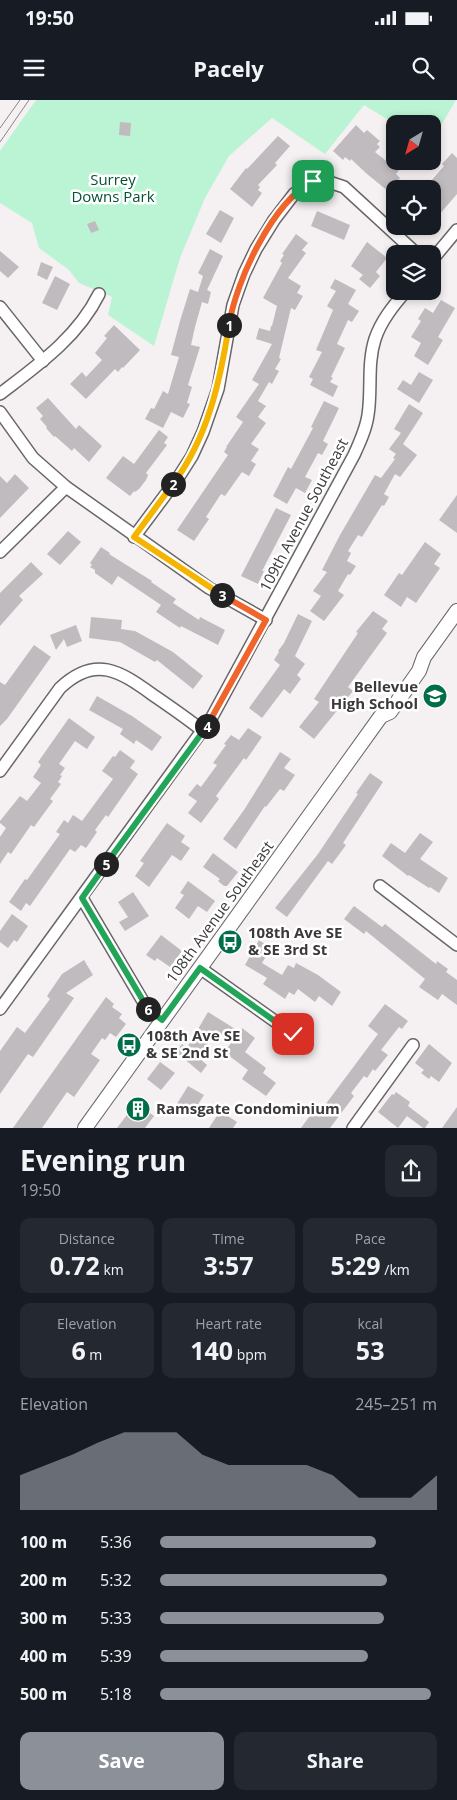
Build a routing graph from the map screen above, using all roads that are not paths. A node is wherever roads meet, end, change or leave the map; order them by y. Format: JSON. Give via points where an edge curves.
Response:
{"nodes":[{"id":1,"x":457,"y":230,"type":"edge"},
{"id":2,"x":407,"y":245,"type":"edge"},
{"id":3,"x":441,"y":249,"type":"edge"},
{"id":4,"x":99,"y":294,"type":"dead end"},
{"id":5,"x":398,"y":300,"type":"edge"},
{"id":6,"x":0,"y":307,"type":"edge"},
{"id":7,"x":43,"y":361,"type":"junction"},
{"id":8,"x":0,"y":394,"type":"edge"},
{"id":9,"x":0,"y":412,"type":"edge"},
{"id":10,"x":66,"y":487,"type":"junction"},
{"id":11,"x":134,"y":537,"type":"junction"},
{"id":12,"x":0,"y":552,"type":"edge"},
{"id":13,"x":457,"y":611,"type":"edge"},
{"id":14,"x":266,"y":620,"type":"junction"},
{"id":15,"x":203,"y":730,"type":"junction"},
{"id":16,"x":0,"y":771,"type":"edge"},
{"id":17,"x":380,"y":886,"type":"dead end"},
{"id":18,"x":82,"y":898,"type":"junction"},
{"id":19,"x":457,"y":945,"type":"edge"},
{"id":20,"x":200,"y":968,"type":"junction"},
{"id":21,"x":0,"y":1010,"type":"edge"},
{"id":22,"x":162,"y":1020,"type":"junction"},
{"id":23,"x":293,"y":1034,"type":"dead end"},
{"id":24,"x":413,"y":1045,"type":"dead end"},
{"id":25,"x":85,"y":1128,"type":"edge"},
{"id":26,"x":353,"y":1128,"type":"edge"}],
"edges":[{"from":1,"to":3,"type":"street"},
{"from":2,"to":11,"type":"street","via":[[344,187],[323,180],[313,181],[294,194],[274,220],[244,274],[232,305],[218,389],[192,456]]},
{"from":4,"to":7,"type":"street","via":[[75,330]]},
{"from":5,"to":14,"type":"street","name":"109th Avenue Southeast","via":[[375,339],[369,375],[368,414],[360,442]]},
{"from":6,"to":7,"type":"street"},
{"from":7,"to":8,"type":"street"},
{"from":9,"to":10,"type":"street","via":[[33,458]]},
{"from":10,"to":11,"type":"street"},
{"from":10,"to":12,"type":"street"},
{"from":11,"to":14,"type":"street","via":[[209,588]]},
{"from":13,"to":20,"type":"street","name":"108th Avenue Southeast","via":[[390,712],[381,716]]},
{"from":14,"to":15,"type":"street","name":"109th Avenue Southeast"},
{"from":15,"to":16,"type":"street","via":[[127,676],[98,669],[86,671],[69,679],[57,692]]},
{"from":15,"to":18,"type":"street","name":"109th Avenue Southeast"},
{"from":17,"to":19,"type":"street"},
{"from":18,"to":21,"type":"street","name":"109th Avenue Southeast"},
{"from":18,"to":22,"type":"street","via":[[147,1008]]},
{"from":20,"to":22,"type":"street","name":"108th Avenue Southeast"},
{"from":20,"to":23,"type":"street"},
{"from":22,"to":25,"type":"street","name":"108th Avenue Southeast"},
{"from":24,"to":26,"type":"street"}]}
